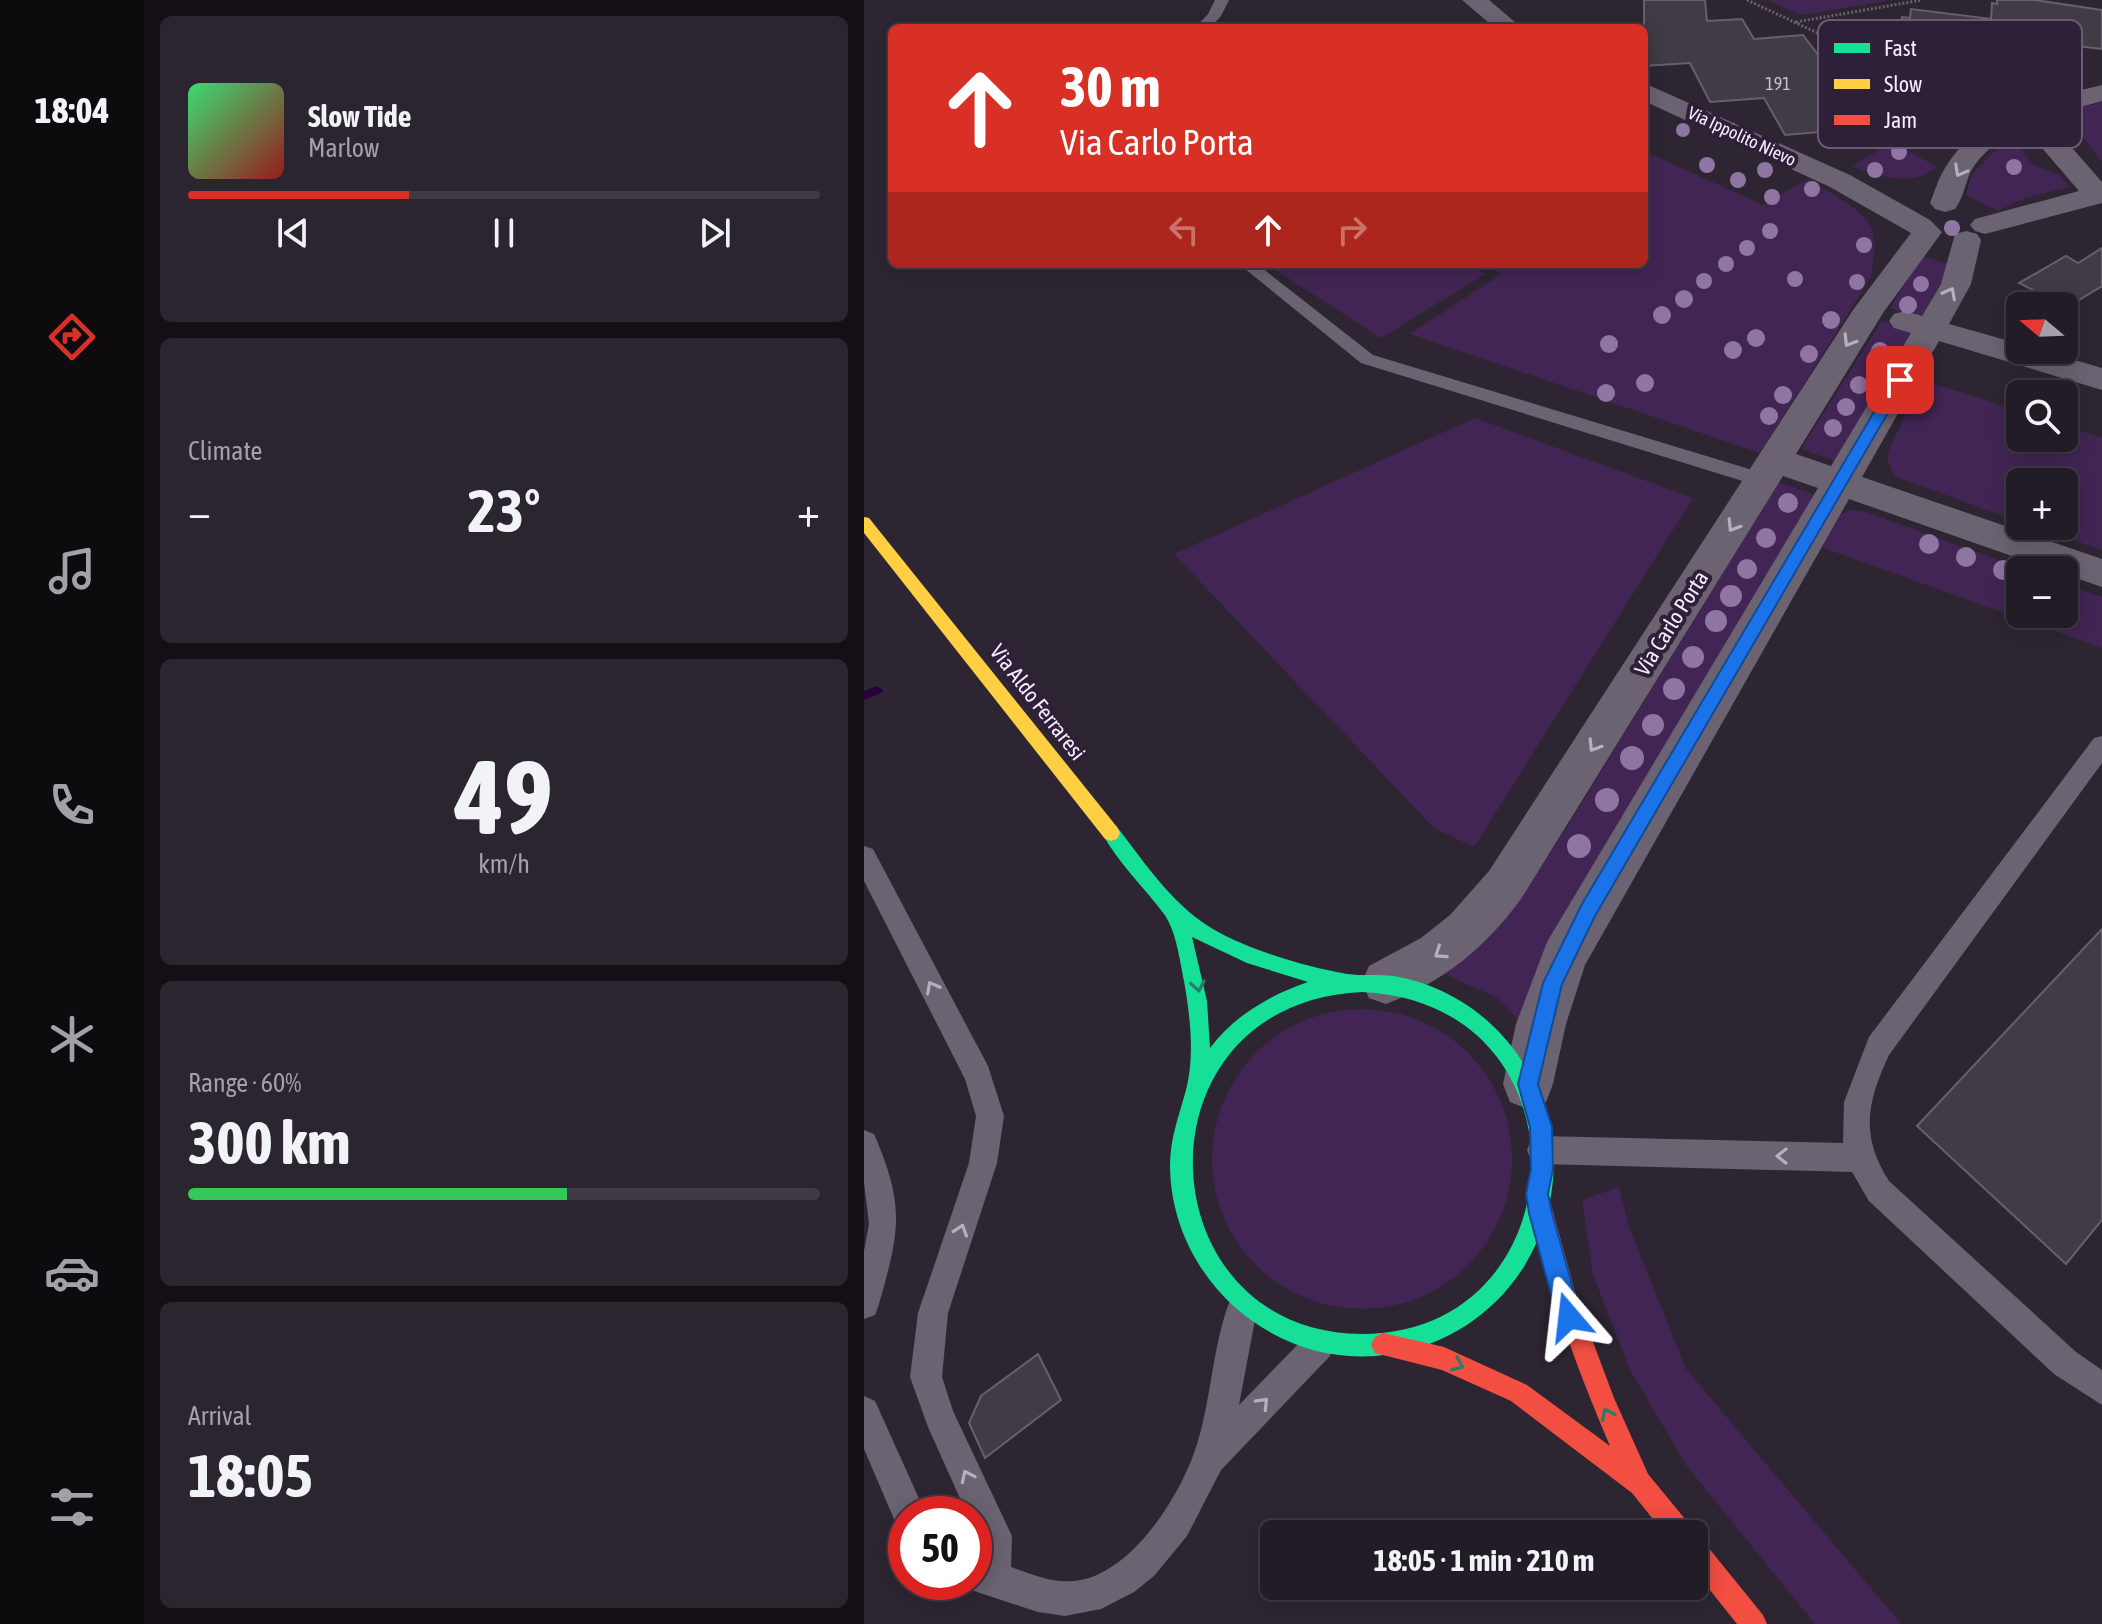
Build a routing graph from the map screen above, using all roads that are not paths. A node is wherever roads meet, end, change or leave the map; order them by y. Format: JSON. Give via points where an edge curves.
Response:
{"nodes":[{"id":1,"x":1222,"y":0,"type":"edge"},
{"id":2,"x":1474,"y":0,"type":"edge"},
{"id":3,"x":1206,"y":24,"type":"edge"},
{"id":4,"x":1505,"y":24,"type":"edge"},
{"id":5,"x":1648,"y":93,"type":"edge"},
{"id":6,"x":2102,"y":93,"type":"edge"},
{"id":7,"x":2082,"y":99,"type":"edge"},
{"id":8,"x":1977,"y":148,"type":"edge"},
{"id":9,"x":2058,"y":148,"type":"edge"},
{"id":10,"x":2100,"y":195,"type":"edge"},
{"id":11,"x":1931,"y":216,"type":"junction"},
{"id":12,"x":1975,"y":232,"type":"junction"},
{"id":13,"x":1252,"y":268,"type":"edge"},
{"id":14,"x":1869,"y":310,"type":"junction"},
{"id":15,"x":1930,"y":329,"type":"junction"},
{"id":16,"x":2102,"y":379,"type":"edge"},
{"id":17,"x":1768,"y":470,"type":"junction"},
{"id":18,"x":1840,"y":481,"type":"junction"},
{"id":19,"x":864,"y":522,"type":"edge"},
{"id":20,"x":2102,"y":573,"type":"edge"},
{"id":21,"x":2102,"y":745,"type":"edge"},
{"id":22,"x":864,"y":857,"type":"edge"},
{"id":23,"x":1174,"y":912,"type":"junction"},
{"id":24,"x":1368,"y":982,"type":"junction"},
{"id":25,"x":1528,"y":1084,"type":"junction"},
{"id":26,"x":1192,"y":1112,"type":"junction"},
{"id":27,"x":864,"y":1144,"type":"edge"},
{"id":28,"x":1541,"y":1150,"type":"junction"},
{"id":29,"x":1860,"y":1158,"type":"junction"},
{"id":30,"x":1537,"y":1194,"type":"junction"},
{"id":31,"x":864,"y":1304,"type":"edge"},
{"id":32,"x":1242,"y":1309,"type":"junction"},
{"id":33,"x":1319,"y":1345,"type":"junction"},
{"id":34,"x":1383,"y":1345,"type":"junction"},
{"id":35,"x":2102,"y":1389,"type":"edge"},
{"id":36,"x":864,"y":1412,"type":"edge"},
{"id":37,"x":1209,"y":1459,"type":"junction"},
{"id":38,"x":1641,"y":1484,"type":"junction"},
{"id":39,"x":901,"y":1496,"type":"edge"},
{"id":40,"x":976,"y":1496,"type":"edge"},
{"id":41,"x":1670,"y":1520,"type":"edge"},
{"id":42,"x":1708,"y":1567,"type":"edge"},
{"id":43,"x":992,"y":1579,"type":"edge"},
{"id":44,"x":1754,"y":1624,"type":"edge"}],
"edges":[{"from":1,"to":3,"type":"lane"},
{"from":2,"to":4,"type":"street"},
{"from":5,"to":11,"type":"street","name":"Via Ippolito Nievo","via":[[1840,181]]},
{"from":6,"to":7,"type":"street","name":"Via Carlo Porta"},
{"from":8,"to":11,"type":"street","name":"Via Carlo Porta","one_way":true},
{"from":9,"to":10,"type":"street"},
{"from":10,"to":12,"type":"street"},
{"from":11,"to":12,"type":"street","name":"Via Ippolito Nievo","via":[[1948,240]]},
{"from":11,"to":14,"type":"street","name":"Via Carlo Porta"},
{"from":15,"to":12,"type":"street","one_way":true,"via":[[1956,284]]},
{"from":13,"to":17,"type":"lane","via":[[1367,359]]},
{"from":14,"to":15,"type":"street"},
{"from":14,"to":17,"type":"street","name":"Via Carlo Porta","one_way":true},
{"from":15,"to":16,"type":"street"},
{"from":15,"to":18,"type":"street"},
{"from":17,"to":18,"type":"street"},
{"from":17,"to":24,"type":"street","name":"Via Carlo Porta","one_way":true,"via":[[1490,906],[1457,942],[1412,970]]},
{"from":18,"to":20,"type":"street"},
{"from":18,"to":25,"type":"street","via":[[1564,957]]},
{"from":19,"to":23,"type":"main road","name":"Via Aldo Ferraresi"},
{"from":21,"to":29,"type":"lane","via":[[1879,1046],[1860,1086],[1854,1117]]},
{"from":40,"to":22,"type":"lane","one_way":true,"via":[[926,1377],[927,1347],[933,1313],[983,1163],[990,1116],[978,1075]]},
{"from":23,"to":24,"type":"main road","name":"Via Aldo Ferraresi","via":[[1243,954]]},
{"from":23,"to":26,"type":"main road","name":"Via Aldo Ferraresi","one_way":true,"via":[[1193,958],[1203,1024],[1203,1058]]},
{"from":24,"to":25,"type":"main road","name":"Via Aldo Ferraresi","via":[[1437,994],[1472,1012],[1510,1050]]},
{"from":24,"to":26,"type":"main road","name":"Via Aldo Ferraresi","via":[[1316,990],[1258,1021],[1210,1073]]},
{"from":25,"to":28,"type":"main road","name":"Via Aldo Ferraresi","via":[[1541,1127]]},
{"from":26,"to":32,"type":"main road","name":"Via Aldo Ferraresi","via":[[1182,1162],[1188,1225],[1202,1261]]},
{"from":27,"to":31,"type":"lane","via":[[881,1181],[884,1203],[884,1228]]},
{"from":29,"to":28,"type":"lane","one_way":true},
{"from":28,"to":30,"type":"main road","name":"Via Aldo Ferraresi"},
{"from":29,"to":35,"type":"lane","via":[[1879,1191],[2065,1363]]},
{"from":30,"to":34,"type":"main road","name":"Via Aldo Ferraresi","via":[[1521,1241],[1477,1298],[1448,1320]]},
{"from":38,"to":30,"type":"main road","name":"Via Aldo Ferraresi","one_way":true,"via":[[1578,1347]]},
{"from":32,"to":33,"type":"main road","name":"Via Aldo Ferraresi","via":[[1268,1326]]},
{"from":32,"to":37,"type":"lane"},
{"from":33,"to":34,"type":"main road","name":"Via Aldo Ferraresi"},
{"from":37,"to":33,"type":"lane","one_way":true},
{"from":34,"to":38,"type":"main road","name":"Via Aldo Ferraresi","one_way":true,"via":[[1444,1359],[1519,1393]]},
{"from":36,"to":39,"type":"lane"},
{"from":37,"to":43,"type":"lane","via":[[1166,1537],[1139,1568],[1109,1587],[1082,1598],[1051,1600]]},
{"from":38,"to":41,"type":"main road","name":"Via Aldo Ferraresi"},
{"from":42,"to":44,"type":"main road"}]}
